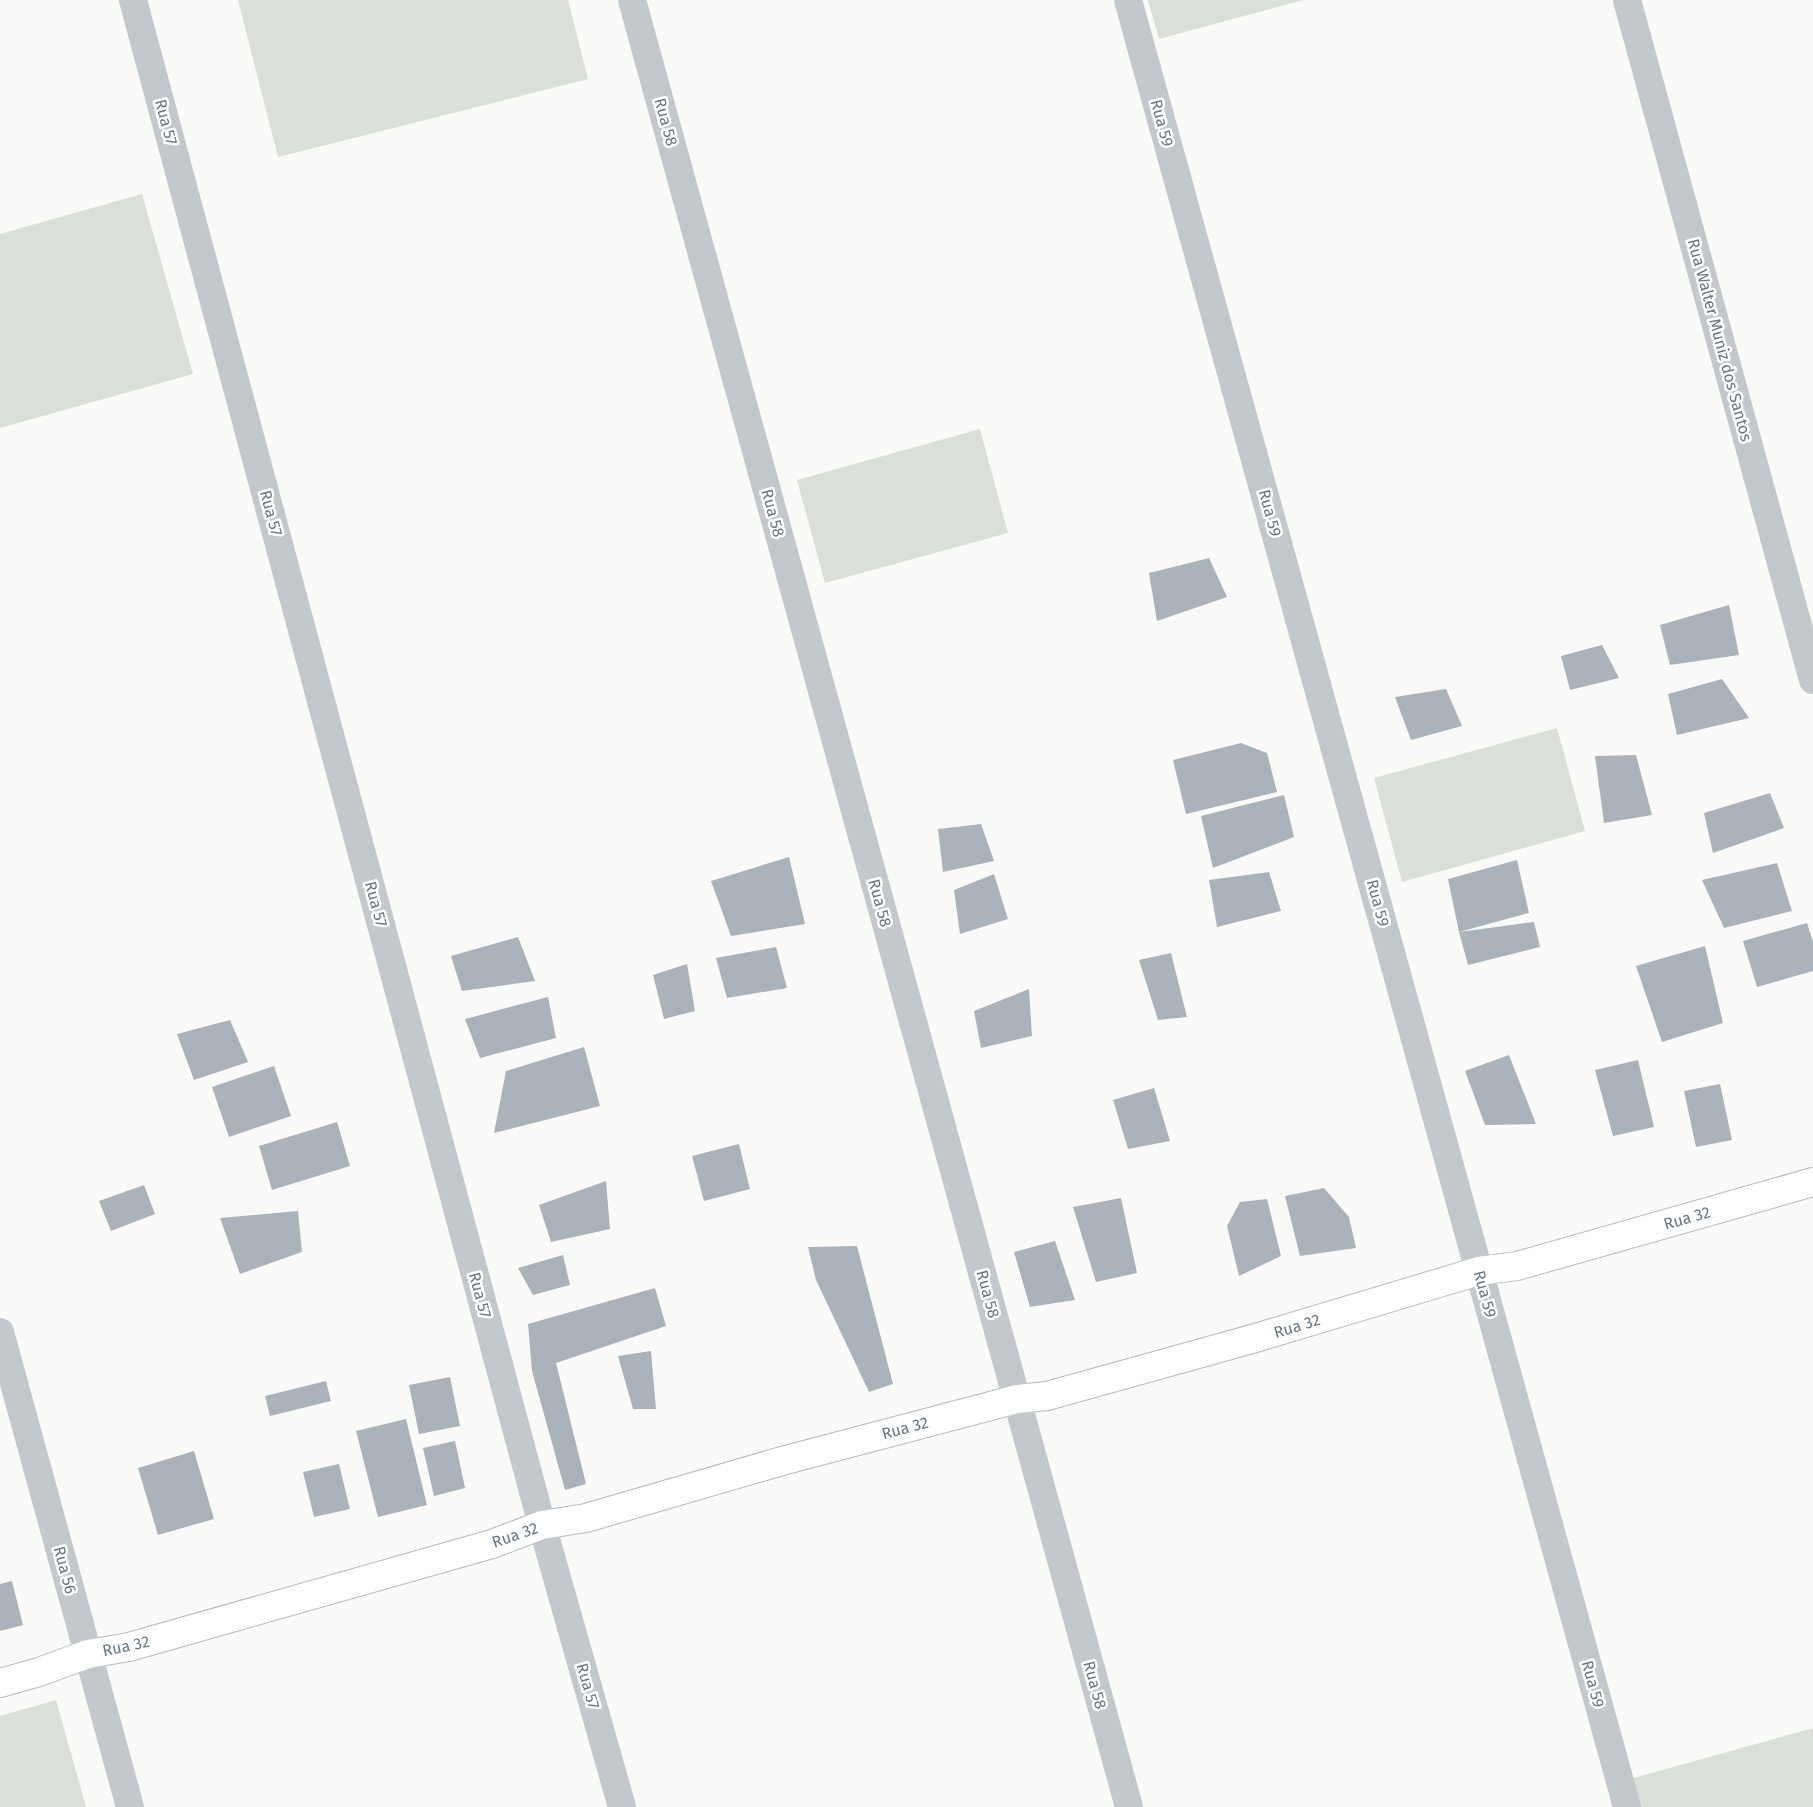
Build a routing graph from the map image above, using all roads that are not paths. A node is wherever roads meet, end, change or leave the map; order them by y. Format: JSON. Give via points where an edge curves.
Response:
{"nodes":[{"id":1,"x":133,"y":0,"type":"edge"},
{"id":2,"x":632,"y":0,"type":"edge"},
{"id":3,"x":1128,"y":0,"type":"edge"},
{"id":4,"x":1627,"y":0,"type":"edge"},
{"id":5,"x":1813,"y":680,"type":"edge"},
{"id":6,"x":1813,"y":1182,"type":"edge"},
{"id":7,"x":1479,"y":1271,"type":"junction"},
{"id":8,"x":0,"y":1332,"type":"edge"},
{"id":9,"x":1017,"y":1399,"type":"junction"},
{"id":10,"x":542,"y":1525,"type":"junction"},
{"id":11,"x":88,"y":1654,"type":"junction"},
{"id":12,"x":0,"y":1683,"type":"edge"},
{"id":13,"x":130,"y":1807,"type":"edge"},
{"id":14,"x":622,"y":1807,"type":"edge"},
{"id":15,"x":1129,"y":1807,"type":"edge"},
{"id":16,"x":1627,"y":1807,"type":"edge"}],
"edges":[{"from":1,"to":10,"type":"street","name":"Rua 57"},
{"from":2,"to":9,"type":"street","name":"Rua 58"},
{"from":3,"to":7,"type":"street","name":"Rua 59"},
{"from":4,"to":5,"type":"street","name":"Rua Walter Muniz dos Santos"},
{"from":6,"to":7,"type":"main road","name":"Rua 32","via":[[1516,1266]]},
{"from":7,"to":9,"type":"main road","name":"Rua 32","via":[[1252,1339],[1046,1396]]},
{"from":7,"to":16,"type":"street","name":"Rua 59"},
{"from":8,"to":11,"type":"street","name":"Rua 56"},
{"from":9,"to":10,"type":"main road","name":"Rua 32","via":[[782,1461],[586,1518]]},
{"from":9,"to":15,"type":"street","name":"Rua 58"},
{"from":10,"to":11,"type":"main road","name":"Rua 32","via":[[492,1544],[129,1647]]},
{"from":10,"to":14,"type":"street","name":"Rua 57"},
{"from":11,"to":12,"type":"main road","name":"Rua 32"},
{"from":11,"to":13,"type":"street","name":"Rua 56"}]}
